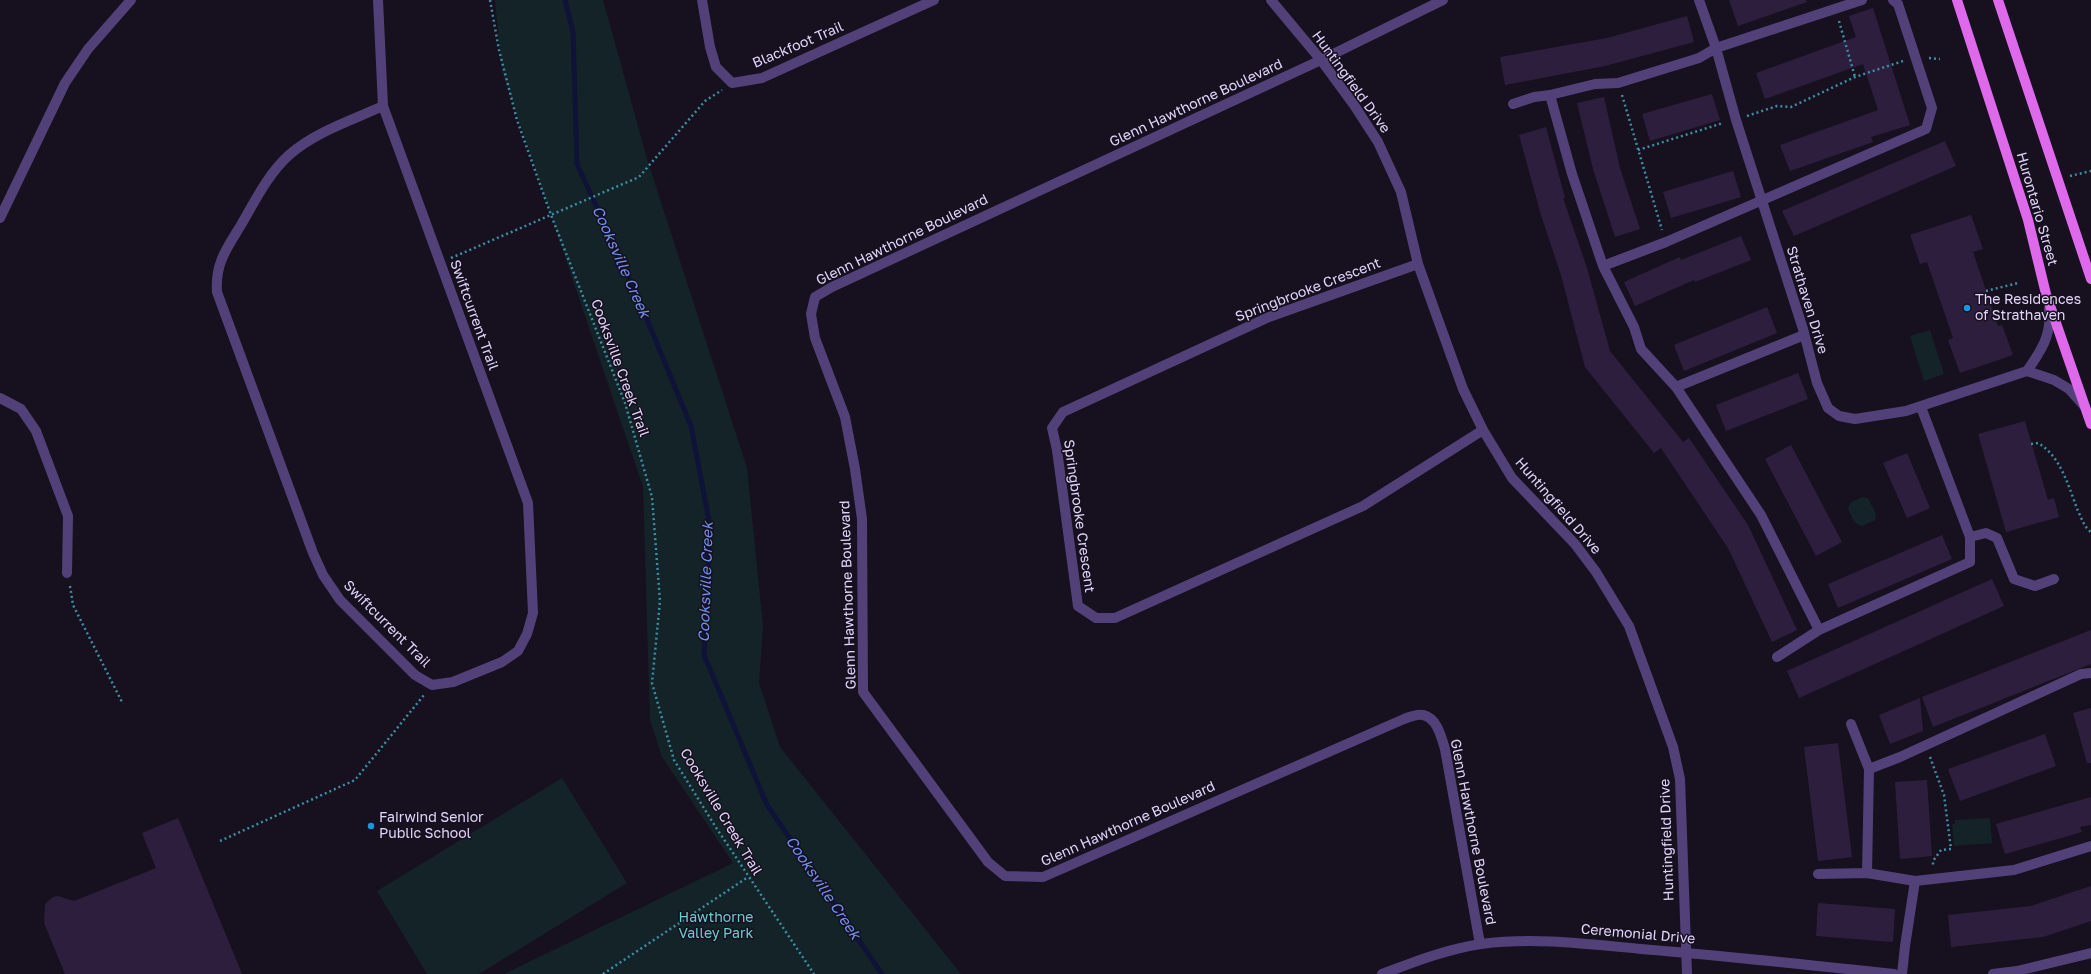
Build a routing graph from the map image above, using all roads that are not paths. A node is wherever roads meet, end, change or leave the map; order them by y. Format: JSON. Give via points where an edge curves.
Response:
{"nodes":[{"id":1,"x":131,"y":0,"type":"edge"},
{"id":2,"x":378,"y":0,"type":"edge"},
{"id":3,"x":702,"y":0,"type":"edge"},
{"id":4,"x":934,"y":0,"type":"edge"},
{"id":5,"x":1271,"y":0,"type":"edge"},
{"id":6,"x":1443,"y":0,"type":"edge"},
{"id":7,"x":1699,"y":0,"type":"edge"},
{"id":8,"x":1862,"y":0,"type":"edge"},
{"id":9,"x":1893,"y":0,"type":"edge"},
{"id":10,"x":1957,"y":0,"type":"edge"},
{"id":11,"x":1998,"y":0,"type":"edge"},
{"id":12,"x":1716,"y":48,"type":"junction"},
{"id":13,"x":1321,"y":60,"type":"junction"},
{"id":14,"x":1550,"y":95,"type":"junction"},
{"id":15,"x":1512,"y":104,"type":"dead end"},
{"id":16,"x":383,"y":106,"type":"junction"},
{"id":17,"x":1762,"y":201,"type":"junction"},
{"id":18,"x":0,"y":218,"type":"edge"},
{"id":19,"x":1418,"y":264,"type":"junction"},
{"id":20,"x":1603,"y":266,"type":"junction"},
{"id":21,"x":2091,"y":279,"type":"edge"},
{"id":22,"x":2046,"y":294,"type":"junction"},
{"id":23,"x":1804,"y":335,"type":"junction"},
{"id":24,"x":2027,"y":371,"type":"junction"},
{"id":25,"x":1676,"y":387,"type":"junction"},
{"id":26,"x":0,"y":398,"type":"edge"},
{"id":27,"x":1921,"y":407,"type":"junction"},
{"id":28,"x":2085,"y":407,"type":"junction"},
{"id":29,"x":2091,"y":424,"type":"edge"},
{"id":30,"x":1483,"y":430,"type":"junction"},
{"id":31,"x":1970,"y":537,"type":"junction"},
{"id":32,"x":67,"y":573,"type":"road end"},
{"id":33,"x":2054,"y":579,"type":"dead end"},
{"id":34,"x":1819,"y":630,"type":"junction"},
{"id":35,"x":1777,"y":657,"type":"dead end"},
{"id":36,"x":2091,"y":673,"type":"edge"},
{"id":37,"x":1851,"y":724,"type":"dead end"},
{"id":38,"x":1869,"y":769,"type":"junction"},
{"id":39,"x":2091,"y":846,"type":"edge"},
{"id":40,"x":1867,"y":873,"type":"junction"},
{"id":41,"x":1818,"y":874,"type":"dead end"},
{"id":42,"x":1915,"y":881,"type":"junction"},
{"id":43,"x":1480,"y":944,"type":"junction"},
{"id":44,"x":1686,"y":952,"type":"junction"},
{"id":45,"x":2091,"y":953,"type":"edge"},
{"id":46,"x":2018,"y":972,"type":"edge"},
{"id":47,"x":1382,"y":974,"type":"edge"},
{"id":48,"x":1687,"y":974,"type":"edge"},
{"id":49,"x":1894,"y":974,"type":"edge"},
{"id":50,"x":1902,"y":974,"type":"edge"},
{"id":51,"x":1992,"y":974,"type":"edge"}],
"edges":[{"from":1,"to":18,"type":"street","via":[[88,49],[65,83]]},
{"from":2,"to":16,"type":"street","name":"Swiftcurrent Trail"},
{"from":3,"to":4,"type":"street","name":"Blackfoot Trail","via":[[716,67],[732,83],[762,78]]},
{"from":5,"to":13,"type":"street","name":"Huntingfield Drive"},
{"from":6,"to":13,"type":"street","name":"Glenn Hawthorne Boulevard"},
{"from":7,"to":12,"type":"street","name":"Strathaven Drive"},
{"from":8,"to":12,"type":"street"},
{"from":9,"to":17,"type":"street","via":[[1898,4],[1932,108],[1926,128]]},
{"from":10,"to":22,"type":"main road","name":"Hurontario Street","via":[[2028,220]]},
{"from":11,"to":21,"type":"main road","name":"Hurontario Street"},
{"from":12,"to":14,"type":"street","via":[[1699,58],[1618,83],[1595,84]]},
{"from":12,"to":17,"type":"street","name":"Strathaven Drive"},
{"from":13,"to":19,"type":"street","name":"Huntingfield Drive","via":[[1381,148],[1401,192]]},
{"from":13,"to":43,"type":"street","name":"Glenn Hawthorne Boulevard","via":[[815,297],[811,314],[815,338],[844,417],[862,519],[863,692],[988,862],[1006,876],[1043,877],[1404,718],[1422,715],[1433,720],[1445,749]]},
{"from":14,"to":15,"type":"street"},
{"from":14,"to":20,"type":"street","via":[[1572,174]]},
{"from":16,"to":16,"type":"street","name":"Swiftcurrent Trail","via":[[315,136],[289,155],[268,180],[221,258],[216,278],[217,292],[323,575],[340,600],[415,676],[432,685],[453,682],[502,662],[518,651],[527,634],[533,612],[528,503]]},
{"from":17,"to":20,"type":"street"},
{"from":17,"to":23,"type":"street","name":"Strathaven Drive"},
{"from":19,"to":30,"type":"street","name":"Huntingfield Drive","via":[[1463,389]]},
{"from":19,"to":30,"type":"street","name":"Springbrooke Crescent","via":[[1270,317],[1063,412],[1052,428],[1078,606],[1096,618],[1115,618],[1363,506]]},
{"from":20,"to":25,"type":"street","via":[[1634,328],[1641,349]]},
{"from":22,"to":24,"type":"street","via":[[2051,324],[2044,344]]},
{"from":22,"to":28,"type":"main road","name":"Hurontario Street"},
{"from":23,"to":25,"type":"street"},
{"from":23,"to":27,"type":"street","name":"Strathaven Drive","via":[[1823,399],[1828,408],[1838,416],[1855,419]]},
{"from":24,"to":27,"type":"street","name":"Strathaven Drive"},
{"from":24,"to":28,"type":"street","via":[[2054,380],[2069,389]]},
{"from":25,"to":34,"type":"street","via":[[1761,515]]},
{"from":26,"to":32,"type":"street","via":[[21,409],[36,431],[68,516]]},
{"from":27,"to":31,"type":"street"},
{"from":28,"to":29,"type":"main road","name":"Hurontario Street"},
{"from":30,"to":44,"type":"street","name":"Huntingfield Drive","via":[[1512,478],[1575,544],[1596,572],[1629,626],[1673,747],[1680,779]]},
{"from":31,"to":33,"type":"street","via":[[1986,533],[1997,538],[2014,579],[2035,586]]},
{"from":31,"to":34,"type":"street","via":[[1970,562]]},
{"from":34,"to":35,"type":"street"},
{"from":36,"to":38,"type":"street","via":[[2081,674]]},
{"from":37,"to":38,"type":"street"},
{"from":38,"to":40,"type":"street"},
{"from":39,"to":42,"type":"street","via":[[2014,870]]},
{"from":40,"to":41,"type":"street"},
{"from":40,"to":42,"type":"street"},
{"from":42,"to":50,"type":"street"},
{"from":43,"to":44,"type":"street","name":"Ceremonial Drive","via":[[1550,941]]},
{"from":43,"to":47,"type":"street","name":"Ceremonial Drive","via":[[1450,951]]},
{"from":44,"to":48,"type":"street","name":"Huntingfield Drive"},
{"from":44,"to":49,"type":"street","name":"Ceremonial Drive"},
{"from":45,"to":46,"type":"street"},
{"from":46,"to":51,"type":"street"}]}
